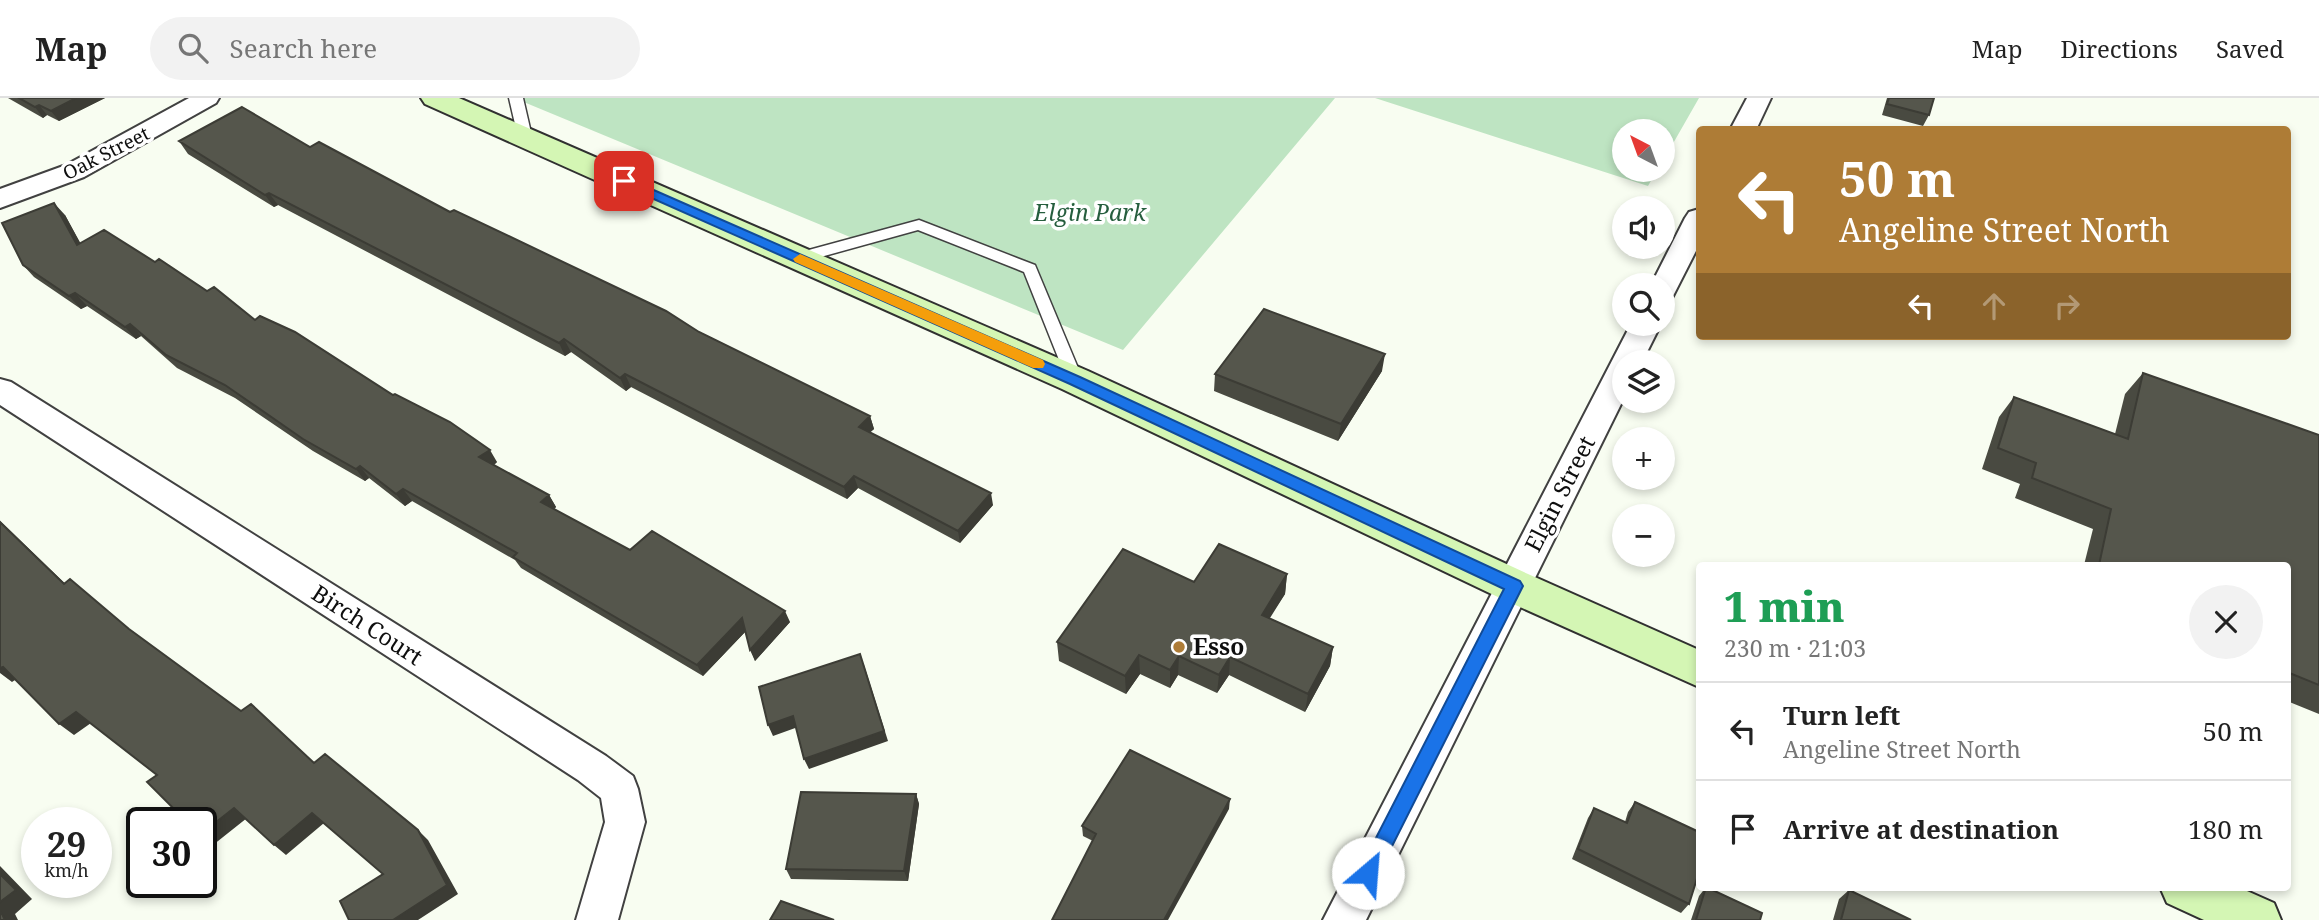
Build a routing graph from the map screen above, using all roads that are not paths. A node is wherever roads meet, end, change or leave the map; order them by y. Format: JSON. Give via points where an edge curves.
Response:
{"nodes":[{"id":1,"x":207,"y":98,"type":"edge"},
{"id":2,"x":435,"y":98,"type":"edge"},
{"id":3,"x":516,"y":98,"type":"edge"},
{"id":4,"x":1759,"y":98,"type":"edge"},
{"id":5,"x":1746,"y":126,"type":"edge"},
{"id":6,"x":525,"y":137,"type":"junction"},
{"id":7,"x":0,"y":199,"type":"edge"},
{"id":8,"x":1696,"y":224,"type":"edge"},
{"id":9,"x":799,"y":258,"type":"junction"},
{"id":10,"x":1671,"y":273,"type":"edge"},
{"id":11,"x":1075,"y":380,"type":"junction"},
{"id":12,"x":0,"y":390,"type":"edge"},
{"id":13,"x":1612,"y":392,"type":"edge"},
{"id":14,"x":1514,"y":586,"type":"junction"},
{"id":15,"x":1696,"y":668,"type":"edge"},
{"id":16,"x":2193,"y":891,"type":"edge"},
{"id":17,"x":597,"y":920,"type":"edge"},
{"id":18,"x":1344,"y":920,"type":"edge"},
{"id":19,"x":2257,"y":920,"type":"edge"}],
"edges":[{"from":1,"to":7,"type":"street","name":"Oak Street","via":[[75,171]]},
{"from":2,"to":6,"type":"main road"},
{"from":3,"to":6,"type":"lane"},
{"from":4,"to":5,"type":"street"},
{"from":6,"to":9,"type":"main road"},
{"from":8,"to":10,"type":"street"},
{"from":9,"to":11,"type":"main road"},
{"from":9,"to":11,"type":"lane","via":[[919,225],[1030,269]]},
{"from":11,"to":14,"type":"main road"},
{"from":12,"to":17,"type":"street","name":"Birch Court","via":[[619,789],[625,822]]},
{"from":13,"to":14,"type":"street","name":"Elgin Street"},
{"from":14,"to":15,"type":"main road"},
{"from":14,"to":18,"type":"street","name":"Elgin Street"},
{"from":16,"to":19,"type":"main road"}]}
